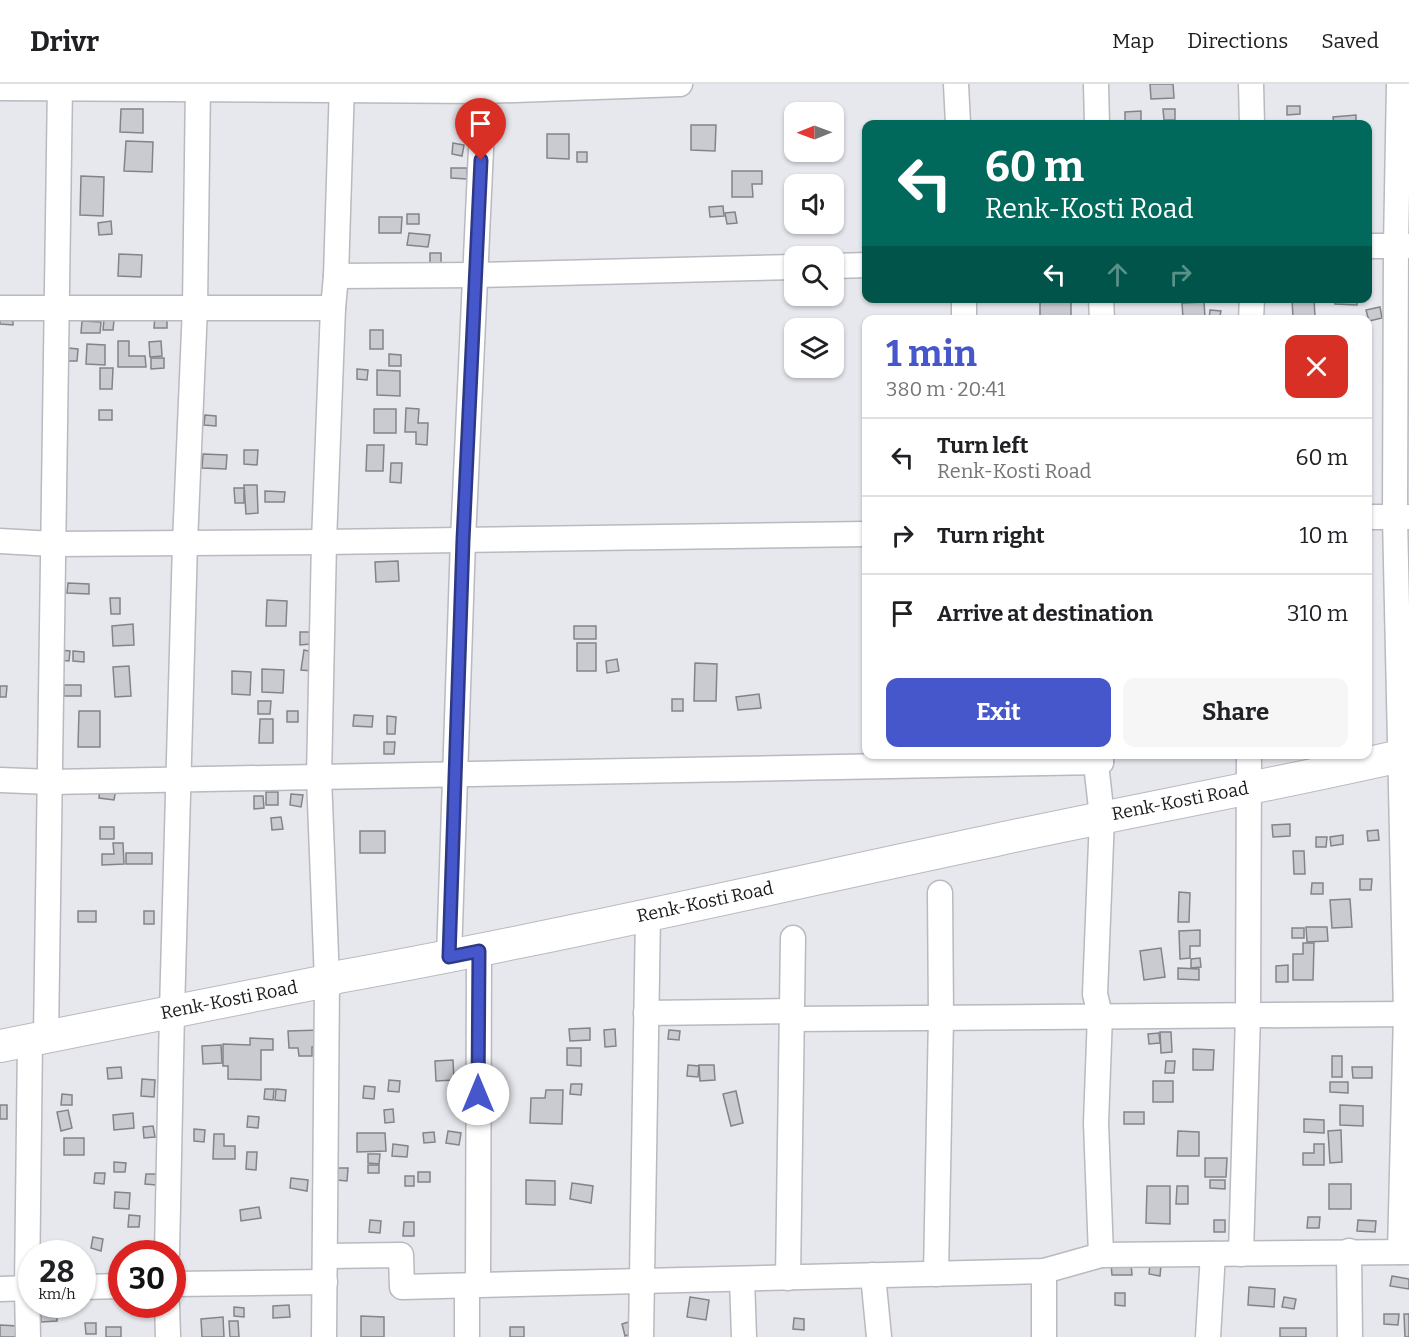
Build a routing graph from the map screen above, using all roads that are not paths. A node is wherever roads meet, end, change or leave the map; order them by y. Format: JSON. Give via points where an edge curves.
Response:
{"nodes":[{"id":1,"x":681,"y":84,"type":"edge"},
{"id":2,"x":956,"y":84,"type":"edge"},
{"id":3,"x":1096,"y":84,"type":"edge"},
{"id":4,"x":1251,"y":84,"type":"edge"},
{"id":5,"x":1399,"y":84,"type":"edge"},
{"id":6,"x":60,"y":86,"type":"edge"},
{"id":7,"x":197,"y":87,"type":"edge"},
{"id":8,"x":0,"y":88,"type":"edge"},
{"id":9,"x":342,"y":88,"type":"edge"},
{"id":10,"x":484,"y":88,"type":"edge"},
{"id":11,"x":958,"y":120,"type":"edge"},
{"id":12,"x":1097,"y":120,"type":"edge"},
{"id":13,"x":1252,"y":120,"type":"edge"},
{"id":14,"x":1372,"y":246,"type":"edge"},
{"id":15,"x":1402,"y":246,"type":"edge"},
{"id":16,"x":862,"y":265,"type":"edge"},
{"id":17,"x":844,"y":266,"type":"edge"},
{"id":18,"x":784,"y":267,"type":"edge"},
{"id":19,"x":476,"y":275,"type":"junction"},
{"id":20,"x":336,"y":276,"type":"junction"},
{"id":21,"x":195,"y":307,"type":"junction"},
{"id":22,"x":0,"y":308,"type":"edge"},
{"id":23,"x":58,"y":308,"type":"junction"},
{"id":24,"x":333,"y":308,"type":"junction"},
{"id":25,"x":1372,"y":517,"type":"edge"},
{"id":26,"x":1402,"y":517,"type":"edge"},
{"id":27,"x":862,"y":534,"type":"edge"},
{"id":28,"x":463,"y":540,"type":"junction"},
{"id":29,"x":0,"y":541,"type":"edge"},
{"id":30,"x":324,"y":542,"type":"junction"},
{"id":31,"x":185,"y":543,"type":"junction"},
{"id":32,"x":53,"y":544,"type":"junction"},
{"id":33,"x":1405,"y":755,"type":"edge"},
{"id":34,"x":1034,"y":759,"type":"edge"},
{"id":35,"x":1100,"y":759,"type":"edge"},
{"id":36,"x":1249,"y":759,"type":"edge"},
{"id":37,"x":967,"y":760,"type":"edge"},
{"id":38,"x":455,"y":776,"type":"junction"},
{"id":39,"x":319,"y":777,"type":"junction"},
{"id":40,"x":0,"y":780,"type":"edge"},
{"id":41,"x":179,"y":780,"type":"junction"},
{"id":42,"x":51,"y":782,"type":"junction"},
{"id":43,"x":1249,"y":787,"type":"junction"},
{"id":44,"x":1102,"y":817,"type":"junction"},
{"id":45,"x":940,"y":893,"type":"dead end"},
{"id":46,"x":648,"y":915,"type":"junction"},
{"id":47,"x":792,"y":938,"type":"dead end"},
{"id":48,"x":464,"y":954,"type":"junction"},
{"id":49,"x":327,"y":981,"type":"junction"},
{"id":50,"x":172,"y":1011,"type":"junction"},
{"id":51,"x":646,"y":1013,"type":"junction"},
{"id":52,"x":1407,"y":1014,"type":"edge"},
{"id":53,"x":791,"y":1015,"type":"junction"},
{"id":54,"x":1100,"y":1015,"type":"junction"},
{"id":55,"x":1248,"y":1015,"type":"junction"},
{"id":56,"x":941,"y":1017,"type":"junction"},
{"id":57,"x":25,"y":1041,"type":"edge"},
{"id":58,"x":28,"y":1240,"type":"edge"},
{"id":59,"x":167,"y":1240,"type":"edge"},
{"id":60,"x":1349,"y":1251,"type":"junction"},
{"id":61,"x":1404,"y":1252,"type":"edge"},
{"id":62,"x":1213,"y":1254,"type":"junction"},
{"id":63,"x":1240,"y":1254,"type":"junction"},
{"id":64,"x":1101,"y":1255,"type":"junction"},
{"id":65,"x":326,"y":1256,"type":"junction"},
{"id":66,"x":1044,"y":1271,"type":"junction"},
{"id":67,"x":936,"y":1274,"type":"junction"},
{"id":68,"x":873,"y":1275,"type":"junction"},
{"id":69,"x":788,"y":1278,"type":"junction"},
{"id":70,"x":742,"y":1279,"type":"junction"},
{"id":71,"x":642,"y":1281,"type":"junction"},
{"id":72,"x":325,"y":1282,"type":"junction"},
{"id":73,"x":186,"y":1284,"type":"edge"},
{"id":74,"x":472,"y":1286,"type":"junction"},
{"id":75,"x":0,"y":1289,"type":"edge"},
{"id":76,"x":18,"y":1289,"type":"edge"},
{"id":77,"x":28,"y":1318,"type":"edge"},
{"id":78,"x":167,"y":1318,"type":"edge"},
{"id":79,"x":28,"y":1337,"type":"edge"},
{"id":80,"x":168,"y":1337,"type":"edge"},
{"id":81,"x":324,"y":1337,"type":"edge"},
{"id":82,"x":467,"y":1337,"type":"edge"},
{"id":83,"x":640,"y":1337,"type":"edge"},
{"id":84,"x":744,"y":1337,"type":"edge"},
{"id":85,"x":879,"y":1337,"type":"edge"},
{"id":86,"x":1044,"y":1337,"type":"edge"},
{"id":87,"x":1208,"y":1337,"type":"edge"},
{"id":88,"x":1350,"y":1337,"type":"edge"}],
"edges":[{"from":1,"to":10,"type":"street"},
{"from":2,"to":11,"type":"street"},
{"from":3,"to":12,"type":"street"},
{"from":4,"to":13,"type":"street"},
{"from":5,"to":15,"type":"street"},
{"from":6,"to":7,"type":"street"},
{"from":6,"to":8,"type":"street"},
{"from":6,"to":23,"type":"street"},
{"from":7,"to":9,"type":"street"},
{"from":7,"to":21,"type":"street"},
{"from":9,"to":10,"type":"street"},
{"from":9,"to":20,"type":"street"},
{"from":10,"to":19,"type":"street"},
{"from":14,"to":15,"type":"street"},
{"from":15,"to":26,"type":"street"},
{"from":16,"to":17,"type":"street"},
{"from":18,"to":19,"type":"street"},
{"from":19,"to":20,"type":"street"},
{"from":19,"to":28,"type":"street"},
{"from":20,"to":24,"type":"street"},
{"from":21,"to":23,"type":"street"},
{"from":21,"to":24,"type":"street"},
{"from":21,"to":31,"type":"street"},
{"from":22,"to":23,"type":"street"},
{"from":23,"to":32,"type":"street"},
{"from":24,"to":30,"type":"street"},
{"from":25,"to":26,"type":"street"},
{"from":26,"to":33,"type":"street"},
{"from":27,"to":28,"type":"street"},
{"from":28,"to":30,"type":"street"},
{"from":28,"to":38,"type":"street"},
{"from":29,"to":32,"type":"street"},
{"from":30,"to":31,"type":"street"},
{"from":30,"to":39,"type":"street"},
{"from":31,"to":32,"type":"street"},
{"from":31,"to":41,"type":"street"},
{"from":32,"to":42,"type":"street"},
{"from":33,"to":43,"type":"main road","name":"Renk-Kosti Road"},
{"from":33,"to":52,"type":"street"},
{"from":34,"to":37,"type":"street"},
{"from":35,"to":44,"type":"street","via":[[1096,764]]},
{"from":36,"to":43,"type":"street"},
{"from":37,"to":38,"type":"street"},
{"from":38,"to":39,"type":"street"},
{"from":38,"to":48,"type":"street"},
{"from":39,"to":41,"type":"street"},
{"from":39,"to":49,"type":"street"},
{"from":40,"to":42,"type":"street"},
{"from":41,"to":42,"type":"street"},
{"from":41,"to":50,"type":"street"},
{"from":42,"to":57,"type":"street"},
{"from":43,"to":44,"type":"main road","name":"Renk-Kosti Road"},
{"from":43,"to":55,"type":"street"},
{"from":44,"to":46,"type":"main road","name":"Renk-Kosti Road"},
{"from":44,"to":54,"type":"street","via":[[1095,994]]},
{"from":45,"to":56,"type":"street"},
{"from":46,"to":48,"type":"main road","name":"Renk-Kosti Road"},
{"from":46,"to":51,"type":"street"},
{"from":47,"to":53,"type":"street"},
{"from":48,"to":49,"type":"main road","name":"Renk-Kosti Road"},
{"from":48,"to":74,"type":"street"},
{"from":49,"to":50,"type":"main road","name":"Renk-Kosti Road"},
{"from":49,"to":65,"type":"street"},
{"from":50,"to":57,"type":"main road","name":"Renk-Kosti Road"},
{"from":50,"to":59,"type":"street"},
{"from":51,"to":53,"type":"street"},
{"from":51,"to":71,"type":"street"},
{"from":52,"to":55,"type":"street"},
{"from":52,"to":61,"type":"street"},
{"from":53,"to":56,"type":"street"},
{"from":53,"to":69,"type":"street"},
{"from":54,"to":55,"type":"street"},
{"from":54,"to":56,"type":"street"},
{"from":54,"to":64,"type":"street","via":[[1096,1123]]},
{"from":55,"to":63,"type":"street"},
{"from":56,"to":67,"type":"street"},
{"from":57,"to":58,"type":"street"},
{"from":60,"to":61,"type":"street"},
{"from":60,"to":63,"type":"street"},
{"from":60,"to":88,"type":"street"},
{"from":62,"to":63,"type":"street"},
{"from":62,"to":64,"type":"street"},
{"from":62,"to":87,"type":"street"},
{"from":64,"to":66,"type":"street"},
{"from":65,"to":72,"type":"street"},
{"from":65,"to":74,"type":"street","via":[[401,1255],[402,1287]]},
{"from":66,"to":67,"type":"street"},
{"from":66,"to":86,"type":"street"},
{"from":67,"to":68,"type":"street"},
{"from":68,"to":69,"type":"street"},
{"from":68,"to":85,"type":"street"},
{"from":69,"to":70,"type":"street"},
{"from":70,"to":71,"type":"street"},
{"from":70,"to":84,"type":"street"},
{"from":71,"to":74,"type":"street"},
{"from":71,"to":83,"type":"street"},
{"from":72,"to":73,"type":"street"},
{"from":72,"to":81,"type":"street"},
{"from":74,"to":82,"type":"street"},
{"from":75,"to":76,"type":"street"},
{"from":77,"to":79,"type":"street"},
{"from":78,"to":80,"type":"street"}]}
